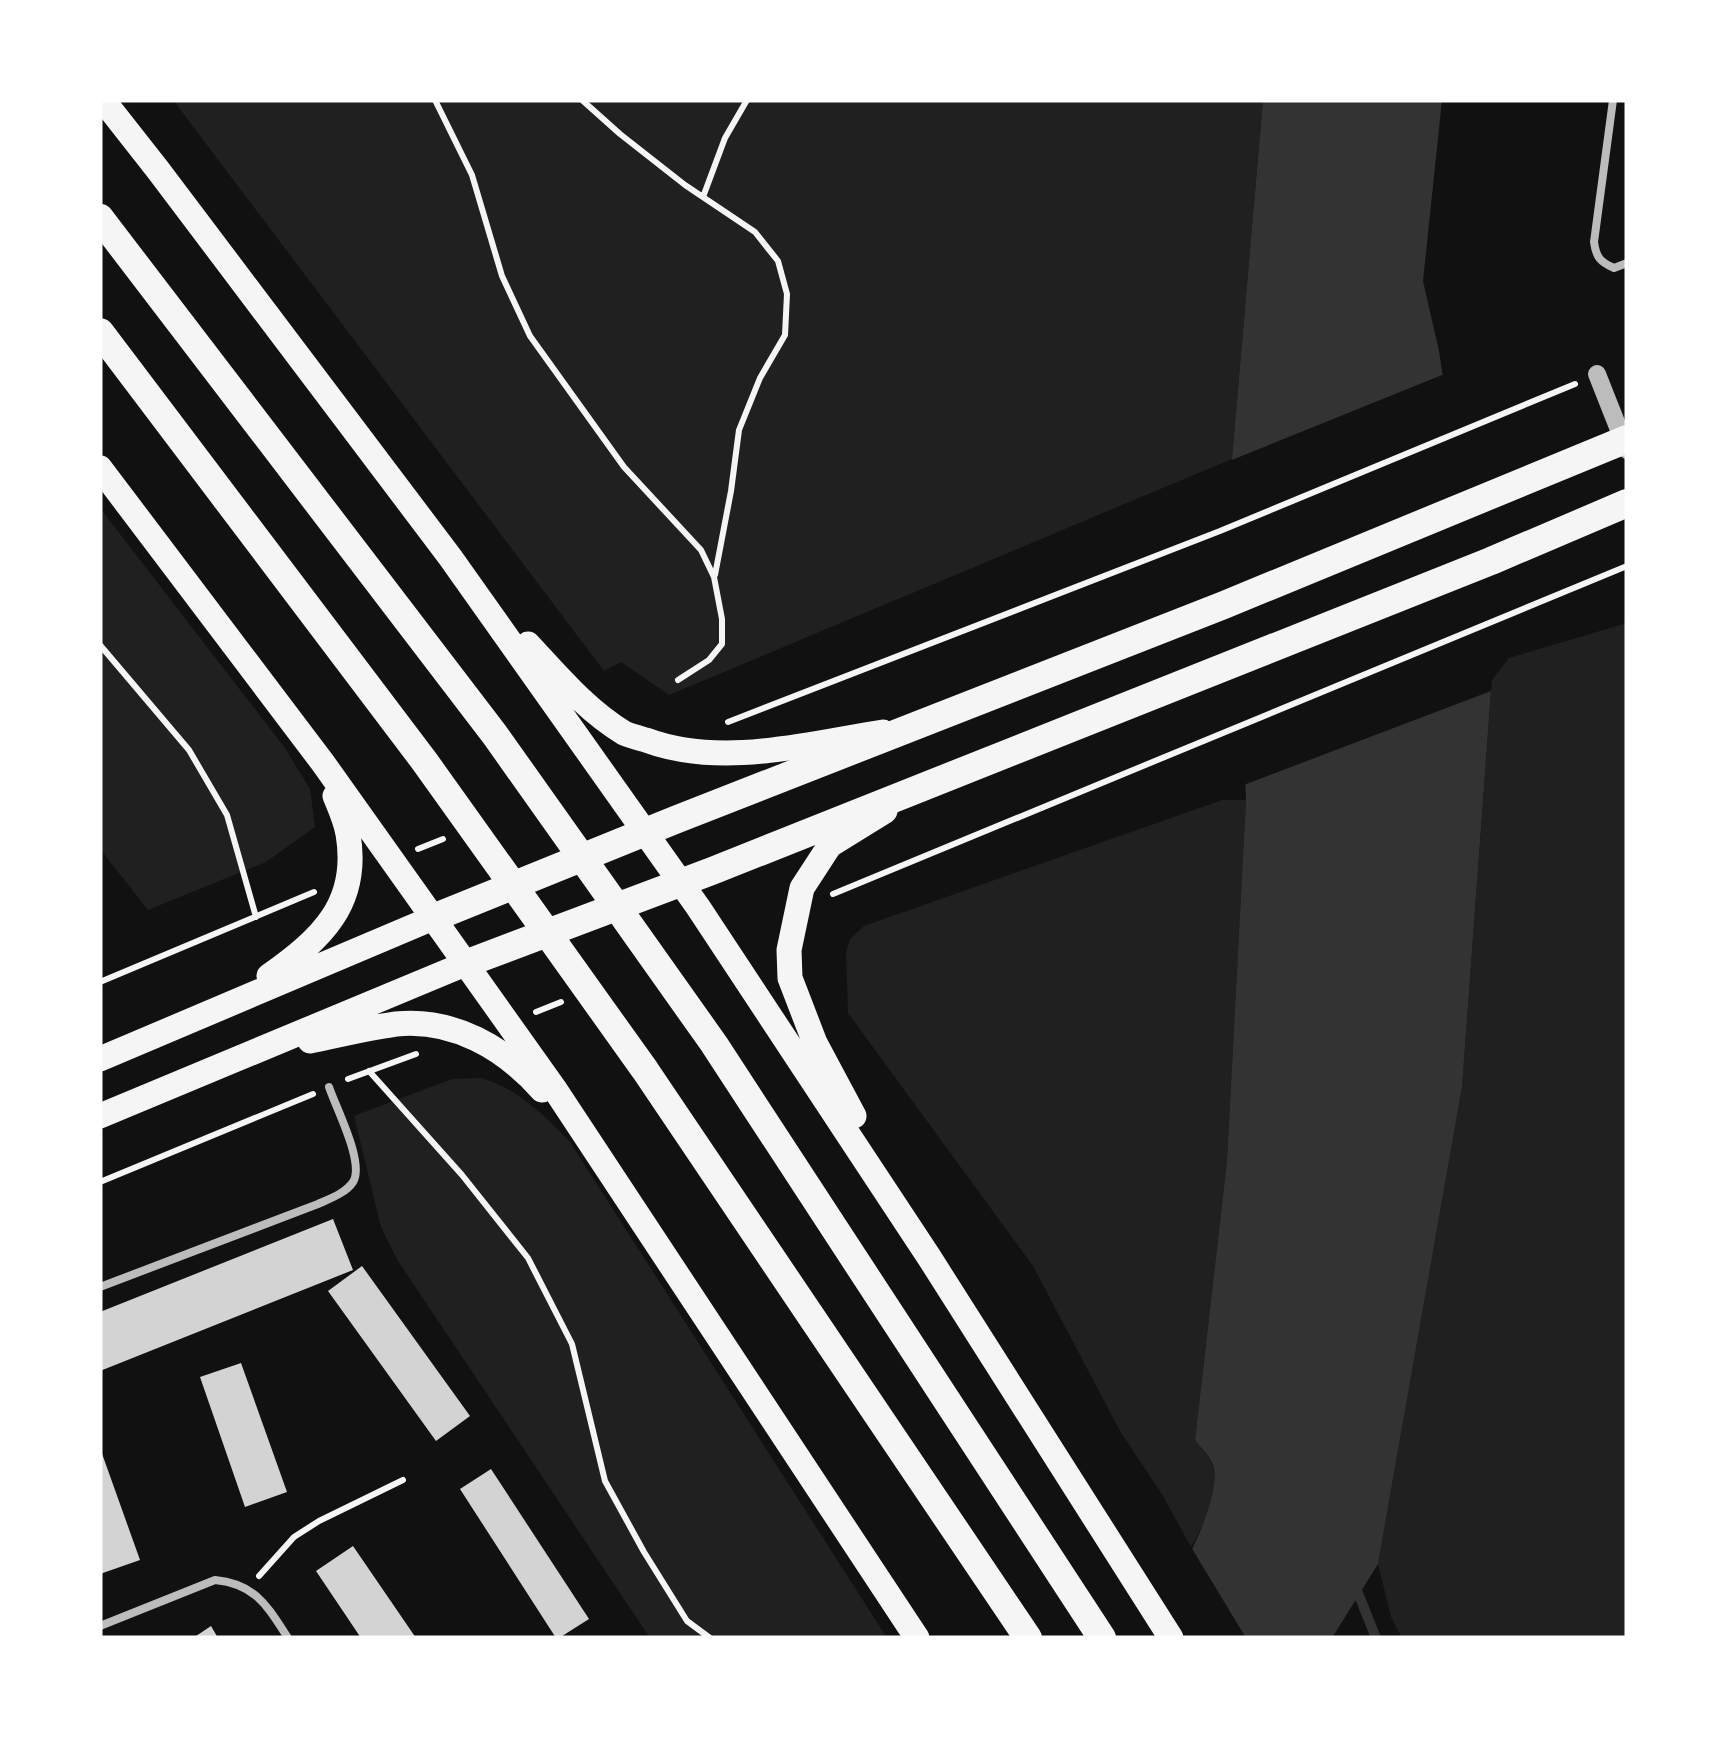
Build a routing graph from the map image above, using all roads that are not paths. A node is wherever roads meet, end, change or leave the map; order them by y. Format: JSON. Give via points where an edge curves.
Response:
{"nodes":[{"id":1,"x":102,"y":100,"type":"edge"},
{"id":2,"x":1613,"y":100,"type":"edge"},
{"id":3,"x":100,"y":218,"type":"edge"},
{"id":4,"x":1627,"y":263,"type":"edge"},
{"id":5,"x":100,"y":332,"type":"edge"},
{"id":6,"x":1597,"y":374,"type":"road end"},
{"id":7,"x":1626,"y":444,"type":"edge"},
{"id":8,"x":100,"y":468,"type":"edge"},
{"id":9,"x":1627,"y":503,"type":"edge"},
{"id":10,"x":450,"y":556,"type":"junction"},
{"id":11,"x":912,"y":727,"type":"junction"},
{"id":12,"x":324,"y":763,"type":"junction"},
{"id":13,"x":924,"y":787,"type":"junction"},
{"id":14,"x":645,"y":832,"type":"junction"},
{"id":15,"x":681,"y":883,"type":"junction"},
{"id":16,"x":433,"y":918,"type":"junction"},
{"id":17,"x":466,"y":964,"type":"junction"},
{"id":18,"x":226,"y":1006,"type":"junction"},
{"id":19,"x":256,"y":1051,"type":"junction"},
{"id":20,"x":100,"y":1059,"type":"edge"},
{"id":21,"x":329,"y":1087,"type":"dead end"},
{"id":22,"x":100,"y":1116,"type":"edge"},
{"id":23,"x":596,"y":1152,"type":"junction"},
{"id":24,"x":930,"y":1258,"type":"junction"},
{"id":25,"x":100,"y":1287,"type":"edge"},
{"id":26,"x":100,"y":1626,"type":"edge"},
{"id":27,"x":288,"y":1638,"type":"edge"},
{"id":28,"x":917,"y":1638,"type":"edge"},
{"id":29,"x":1028,"y":1638,"type":"edge"},
{"id":30,"x":1102,"y":1638,"type":"edge"},
{"id":31,"x":1171,"y":1638,"type":"edge"}],
"edges":[{"from":1,"to":10,"type":"main road"},
{"from":2,"to":4,"type":"lane","via":[[1594,242],[1602,263]]},
{"from":3,"to":30,"type":"highway","via":[[495,735],[714,1044]]},
{"from":5,"to":29,"type":"highway","via":[[425,762],[645,1070]]},
{"from":6,"to":7,"type":"street"},
{"from":7,"to":11,"type":"highway"},
{"from":8,"to":12,"type":"main road"},
{"from":9,"to":13,"type":"highway"},
{"from":10,"to":11,"type":"main road","via":[[579,700],[628,735],[704,754]]},
{"from":10,"to":14,"type":"main road"},
{"from":11,"to":14,"type":"highway"},
{"from":12,"to":16,"type":"main road"},
{"from":12,"to":18,"type":"main road","via":[[348,831],[344,900],[300,954]]},
{"from":13,"to":15,"type":"highway"},
{"from":13,"to":24,"type":"main road","via":[[830,845],[802,888],[788,950],[790,978],[815,1043]]},
{"from":14,"to":15,"type":"main road"},
{"from":14,"to":16,"type":"highway"},
{"from":15,"to":17,"type":"highway"},
{"from":15,"to":24,"type":"main road"},
{"from":16,"to":17,"type":"main road"},
{"from":16,"to":18,"type":"main road"},
{"from":17,"to":19,"type":"main road"},
{"from":17,"to":23,"type":"main road"},
{"from":18,"to":20,"type":"main road"},
{"from":19,"to":22,"type":"main road"},
{"from":19,"to":23,"type":"main road","via":[[398,1024],[446,1026],[497,1048]]},
{"from":21,"to":25,"type":"lane","via":[[356,1164],[348,1187]]},
{"from":23,"to":28,"type":"main road"},
{"from":24,"to":31,"type":"main road"},
{"from":26,"to":27,"type":"lane","via":[[215,1580],[250,1590]]}]}
